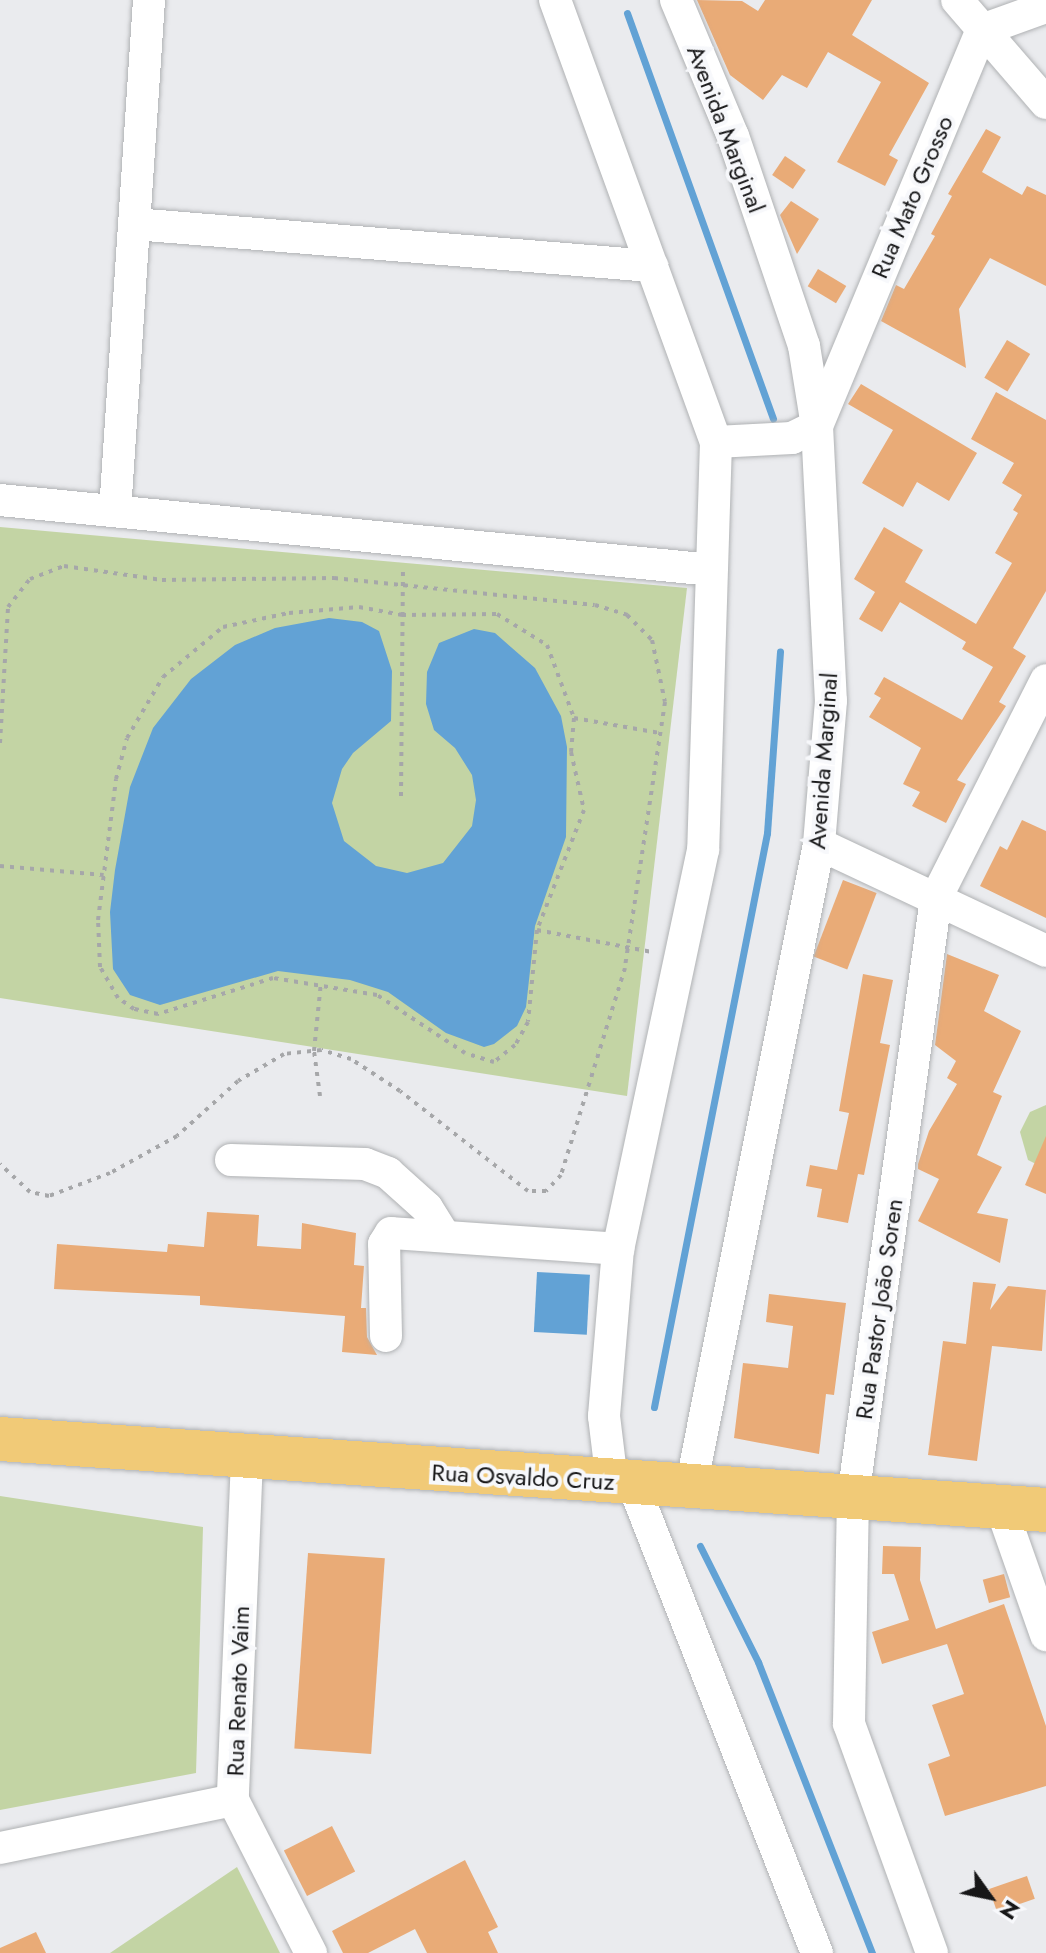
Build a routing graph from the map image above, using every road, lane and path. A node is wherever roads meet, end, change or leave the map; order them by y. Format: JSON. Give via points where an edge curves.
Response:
{"nodes":[{"id":1,"x":149,"y":0,"type":"edge"},
{"id":2,"x":555,"y":0,"type":"edge"},
{"id":3,"x":676,"y":0,"type":"edge"},
{"id":4,"x":957,"y":0,"type":"edge"},
{"id":5,"x":1046,"y":7,"type":"edge"},
{"id":6,"x":982,"y":30,"type":"junction"},
{"id":7,"x":1046,"y":103,"type":"edge"},
{"id":8,"x":134,"y":224,"type":"junction"},
{"id":9,"x":652,"y":266,"type":"junction"},
{"id":10,"x":817,"y":426,"type":"junction"},
{"id":11,"x":716,"y":442,"type":"junction"},
{"id":12,"x":0,"y":500,"type":"edge"},
{"id":13,"x":115,"y":511,"type":"junction"},
{"id":14,"x":403,"y":540,"type":"junction"},
{"id":15,"x":712,"y":570,"type":"junction"},
{"id":16,"x":403,"y":584,"type":"junction"},
{"id":17,"x":402,"y":615,"type":"junction"},
{"id":18,"x":1046,"y":680,"type":"edge"},
{"id":19,"x":574,"y":718,"type":"junction"},
{"id":20,"x":660,"y":733,"type":"junction"},
{"id":21,"x":0,"y":743,"type":"edge"},
{"id":22,"x":401,"y":796,"type":"dead end"},
{"id":23,"x":819,"y":844,"type":"junction"},
{"id":24,"x":0,"y":866,"type":"edge"},
{"id":25,"x":104,"y":875,"type":"junction"},
{"id":26,"x":936,"y":898,"type":"junction"},
{"id":27,"x":537,"y":930,"type":"junction"},
{"id":28,"x":629,"y":950,"type":"junction"},
{"id":29,"x":1046,"y":951,"type":"edge"},
{"id":30,"x":680,"y":956,"type":"junction"},
{"id":31,"x":321,"y":982,"type":"junction"},
{"id":32,"x":314,"y":1051,"type":"junction"},
{"id":33,"x":320,"y":1096,"type":"dead end"},
{"id":34,"x":231,"y":1160,"type":"dead end"},
{"id":35,"x":0,"y":1164,"type":"edge"},
{"id":36,"x":444,"y":1235,"type":"junction"},
{"id":37,"x":618,"y":1249,"type":"junction"},
{"id":38,"x":386,"y":1336,"type":"dead end"},
{"id":39,"x":0,"y":1439,"type":"edge"},
{"id":40,"x":247,"y":1459,"type":"junction"},
{"id":41,"x":623,"y":1483,"type":"junction"},
{"id":42,"x":691,"y":1487,"type":"junction"},
{"id":43,"x":853,"y":1497,"type":"junction"},
{"id":44,"x":1001,"y":1507,"type":"junction"},
{"id":45,"x":1046,"y":1510,"type":"edge"},
{"id":46,"x":1046,"y":1635,"type":"edge"},
{"id":47,"x":233,"y":1800,"type":"junction"},
{"id":48,"x":0,"y":1848,"type":"edge"},
{"id":49,"x":311,"y":1953,"type":"edge"},
{"id":50,"x":817,"y":1953,"type":"edge"},
{"id":51,"x":932,"y":1953,"type":"edge"}],
"edges":[{"from":1,"to":8,"type":"street"},
{"from":2,"to":9,"type":"street"},
{"from":3,"to":10,"type":"street","name":"Avenida Marginal","via":[[733,136],[804,346]]},
{"from":4,"to":6,"type":"street"},
{"from":5,"to":6,"type":"street"},
{"from":6,"to":7,"type":"street"},
{"from":6,"to":10,"type":"street","name":"Rua Mato Grosso"},
{"from":8,"to":9,"type":"street"},
{"from":8,"to":13,"type":"street"},
{"from":9,"to":11,"type":"street"},
{"from":10,"to":11,"type":"street","via":[[792,438]]},
{"from":10,"to":23,"type":"street","name":"Avenida Marginal","via":[[831,701]]},
{"from":11,"to":15,"type":"street"},
{"from":12,"to":13,"type":"street"},
{"from":13,"to":14,"type":"street"},
{"from":14,"to":15,"type":"street"},
{"from":14,"to":16,"type":"path"},
{"from":15,"to":30,"type":"street","via":[[703,850]]},
{"from":16,"to":17,"type":"path"},
{"from":16,"to":20,"type":"path","via":[[595,605],[627,615],[652,640],[665,702]]},
{"from":16,"to":21,"type":"path","via":[[334,578],[162,580],[64,566],[41,574],[30,579],[8,607]]},
{"from":17,"to":19,"type":"path","via":[[497,614],[547,645]]},
{"from":17,"to":22,"type":"path"},
{"from":17,"to":25,"type":"path","via":[[359,607],[289,613],[223,627],[189,650],[163,677],[127,738],[116,779]]},
{"from":18,"to":26,"type":"street","name":"Rua Pastor João Soren"},
{"from":19,"to":20,"type":"path"},
{"from":19,"to":27,"type":"path","via":[[571,752],[584,810]]},
{"from":20,"to":28,"type":"path"},
{"from":23,"to":26,"type":"street"},
{"from":23,"to":42,"type":"street","name":"Avenida Marginal"},
{"from":24,"to":25,"type":"path"},
{"from":25,"to":31,"type":"path","via":[[98,920],[100,967],[118,998],[134,1009],[158,1014],[273,978]]},
{"from":26,"to":29,"type":"street"},
{"from":26,"to":43,"type":"street","name":"Rua Pastor João Soren"},
{"from":27,"to":28,"type":"path"},
{"from":27,"to":31,"type":"path","via":[[528,1022],[515,1045],[494,1062],[465,1053],[377,995]]},
{"from":28,"to":30,"type":"path"},
{"from":28,"to":32,"type":"path","via":[[580,1122],[561,1175],[546,1191],[528,1191],[351,1059]]},
{"from":30,"to":37,"type":"street"},
{"from":31,"to":32,"type":"path"},
{"from":32,"to":33,"type":"path"},
{"from":32,"to":35,"type":"path","via":[[284,1054],[238,1081],[177,1136],[110,1173],[49,1196],[30,1192]]},
{"from":34,"to":36,"type":"street","via":[[377,1168],[427,1208]]},
{"from":36,"to":37,"type":"street"},
{"from":36,"to":38,"type":"street","via":[[399,1231],[386,1238]]},
{"from":37,"to":41,"type":"street","via":[[604,1416]]},
{"from":39,"to":40,"type":"highway","name":"Rua Osvaldo Cruz"},
{"from":40,"to":41,"type":"highway","name":"Rua Osvaldo Cruz"},
{"from":40,"to":47,"type":"street","name":"Rua Renato Vaim"},
{"from":41,"to":42,"type":"highway","name":"Rua Osvaldo Cruz"},
{"from":41,"to":50,"type":"street"},
{"from":42,"to":43,"type":"highway","name":"Rua Osvaldo Cruz"},
{"from":43,"to":44,"type":"highway","name":"Rua Osvaldo Cruz"},
{"from":43,"to":51,"type":"street","name":"Rua Pastor João Soren","via":[[849,1724]]},
{"from":44,"to":45,"type":"highway","name":"Rua Osvaldo Cruz"},
{"from":44,"to":46,"type":"street"},
{"from":47,"to":48,"type":"street"},
{"from":47,"to":49,"type":"street","name":"Rua Renato Vaim"}]}
